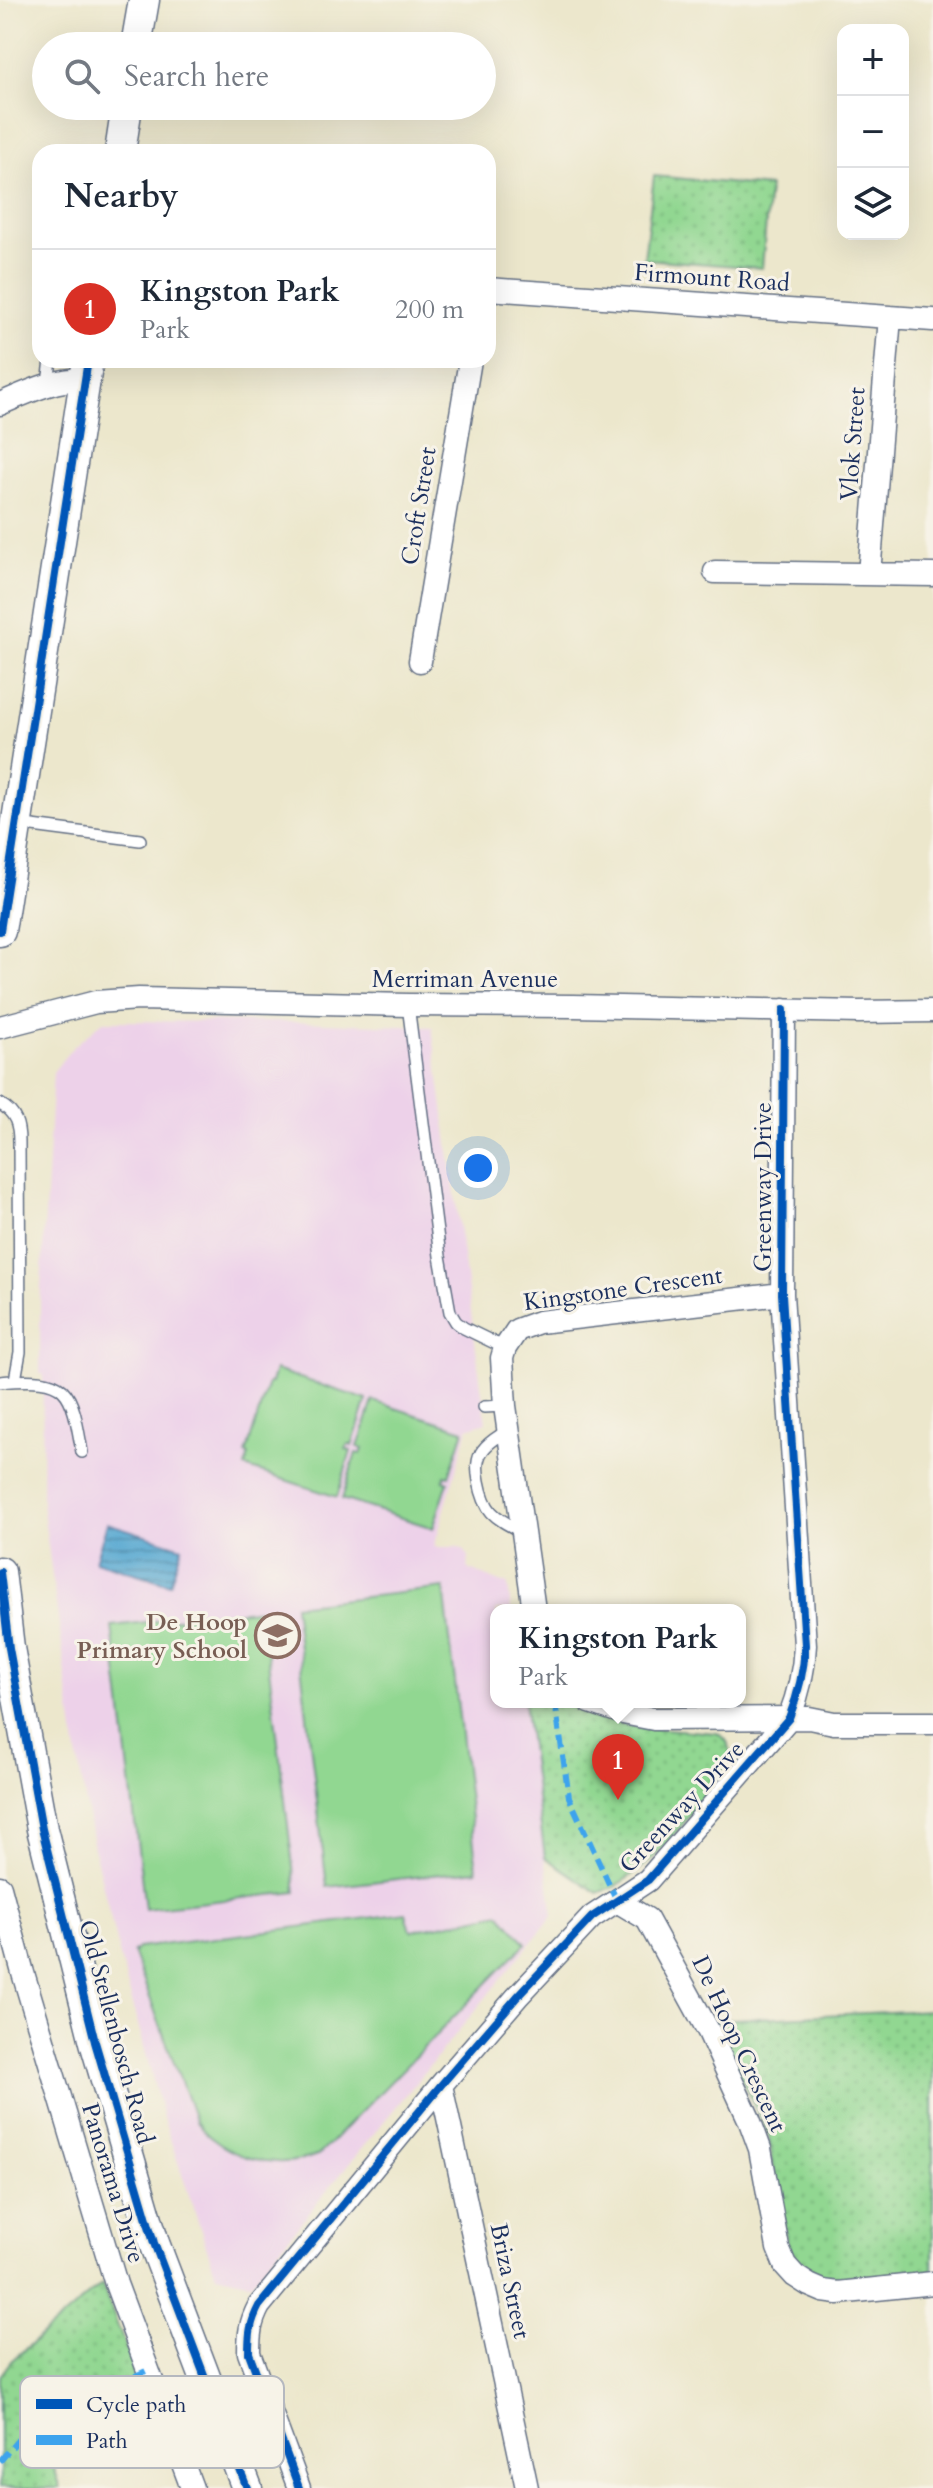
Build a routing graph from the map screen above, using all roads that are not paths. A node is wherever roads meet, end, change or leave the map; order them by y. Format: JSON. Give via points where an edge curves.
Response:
{"nodes":[{"id":1,"x":144,"y":0,"type":"edge"},
{"id":2,"x":138,"y":32,"type":"edge"},
{"id":3,"x":125,"y":120,"type":"edge"},
{"id":4,"x":121,"y":144,"type":"edge"},
{"id":5,"x":496,"y":290,"type":"edge"},
{"id":6,"x":890,"y":317,"type":"junction"},
{"id":7,"x":933,"y":320,"type":"edge"},
{"id":8,"x":50,"y":368,"type":"edge"},
{"id":9,"x":469,"y":368,"type":"edge"},
{"id":10,"x":87,"y":370,"type":"edge"},
{"id":11,"x":48,"y":384,"type":"junction"},
{"id":12,"x":0,"y":404,"type":"edge"},
{"id":13,"x":715,"y":572,"type":"dead end"},
{"id":14,"x":869,"y":574,"type":"junction"},
{"id":15,"x":933,"y":575,"type":"edge"},
{"id":16,"x":420,"y":661,"type":"dead end"},
{"id":17,"x":17,"y":824,"type":"junction"},
{"id":18,"x":140,"y":840,"type":"dead end"},
{"id":19,"x":0,"y":931,"type":"edge"},
{"id":20,"x":408,"y":1005,"type":"junction"},
{"id":21,"x":784,"y":1010,"type":"junction"},
{"id":22,"x":933,"y":1011,"type":"edge"},
{"id":23,"x":0,"y":1027,"type":"edge"},
{"id":24,"x":0,"y":1104,"type":"edge"},
{"id":25,"x":782,"y":1294,"type":"junction"},
{"id":26,"x":505,"y":1348,"type":"junction"},
{"id":27,"x":15,"y":1380,"type":"junction"},
{"id":28,"x":0,"y":1382,"type":"edge"},
{"id":29,"x":508,"y":1430,"type":"junction"},
{"id":30,"x":82,"y":1452,"type":"dead end"},
{"id":31,"x":523,"y":1532,"type":"junction"},
{"id":32,"x":0,"y":1572,"type":"edge"},
{"id":33,"x":533,"y":1604,"type":"edge"},
{"id":34,"x":608,"y":1708,"type":"edge"},
{"id":35,"x":789,"y":1718,"type":"junction"},
{"id":36,"x":933,"y":1723,"type":"edge"},
{"id":37,"x":0,"y":1887,"type":"edge"},
{"id":38,"x":617,"y":1901,"type":"junction"},
{"id":39,"x":441,"y":2085,"type":"junction"},
{"id":40,"x":933,"y":2283,"type":"edge"},
{"id":41,"x":150,"y":2376,"type":"edge"},
{"id":42,"x":204,"y":2376,"type":"edge"},
{"id":43,"x":258,"y":2376,"type":"edge"},
{"id":44,"x":284,"y":2448,"type":"edge"},
{"id":45,"x":185,"y":2468,"type":"edge"},
{"id":46,"x":239,"y":2468,"type":"edge"},
{"id":47,"x":192,"y":2488,"type":"edge"},
{"id":48,"x":247,"y":2488,"type":"edge"},
{"id":49,"x":299,"y":2488,"type":"edge"},
{"id":50,"x":527,"y":2488,"type":"edge"}],
"edges":[{"from":1,"to":2,"type":"street"},
{"from":3,"to":4,"type":"street"},
{"from":5,"to":6,"type":"street","name":"Firmount Road"},
{"from":6,"to":7,"type":"street","name":"Firmount Road"},
{"from":6,"to":14,"type":"street","name":"Vlok Street"},
{"from":8,"to":11,"type":"lane"},
{"from":9,"to":16,"type":"street","name":"Croft Street"},
{"from":10,"to":11,"type":"street"},
{"from":10,"to":17,"type":"street"},
{"from":11,"to":12,"type":"street"},
{"from":13,"to":14,"type":"street"},
{"from":14,"to":15,"type":"street"},
{"from":17,"to":18,"type":"lane"},
{"from":17,"to":19,"type":"street"},
{"from":20,"to":21,"type":"street","name":"Merriman Avenue"},
{"from":20,"to":23,"type":"street","name":"Merriman Avenue","via":[[117,1000]]},
{"from":20,"to":26,"type":"lane","via":[[450,1312],[460,1326]]},
{"from":21,"to":22,"type":"street","name":"Merriman Avenue"},
{"from":21,"to":25,"type":"street","name":"Greenway Drive"},
{"from":24,"to":27,"type":"lane","via":[[13,1114],[19,1129],[20,1352]]},
{"from":25,"to":26,"type":"street","name":"Kingstone Crescent","via":[[539,1322],[517,1330]]},
{"from":25,"to":35,"type":"street","name":"Greenway Drive","via":[[805,1645],[802,1681]]},
{"from":26,"to":29,"type":"street","via":[[494,1406]]},
{"from":27,"to":28,"type":"lane"},
{"from":27,"to":30,"type":"lane","via":[[42,1380],[63,1390],[72,1401]]},
{"from":29,"to":31,"type":"street"},
{"from":29,"to":31,"type":"lane","via":[[483,1450],[477,1471],[486,1507]]},
{"from":31,"to":33,"type":"street"},
{"from":32,"to":42,"type":"street","name":"Old Stellenbosch Road","via":[[42,1829],[95,2042],[154,2243]]},
{"from":34,"to":35,"type":"street","via":[[654,1719]]},
{"from":35,"to":36,"type":"street"},
{"from":35,"to":38,"type":"street","name":"Greenway Drive","via":[[648,1880]]},
{"from":37,"to":41,"type":"street","name":"Panorama Drive","via":[[116,2284]]},
{"from":38,"to":39,"type":"street","name":"Greenway Drive","via":[[592,1917]]},
{"from":38,"to":40,"type":"street","name":"De Hoop Crescent","via":[[647,1919],[709,2032],[760,2149],[785,2265],[823,2291],[838,2293]]},
{"from":39,"to":43,"type":"street","name":"Greenway Drive","via":[[259,2306],[249,2332]]},
{"from":39,"to":50,"type":"street","name":"Briza Street"},
{"from":44,"to":49,"type":"street","name":"Greenway Drive"},
{"from":45,"to":47,"type":"street","name":"Panorama Drive"},
{"from":46,"to":48,"type":"street","name":"Old Stellenbosch Road"}]}
